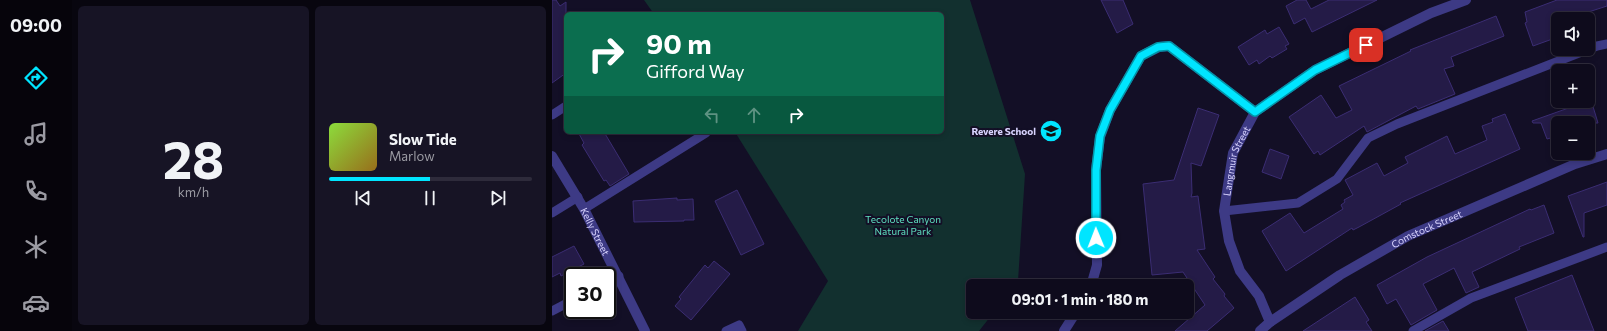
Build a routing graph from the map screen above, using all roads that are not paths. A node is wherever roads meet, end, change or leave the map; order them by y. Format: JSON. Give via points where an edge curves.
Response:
{"nodes":[{"id":1,"x":1466,"y":0,"type":"edge"},
{"id":2,"x":1607,"y":44,"type":"edge"},
{"id":3,"x":564,"y":107,"type":"edge"},
{"id":4,"x":1255,"y":112,"type":"junction"},
{"id":5,"x":552,"y":115,"type":"edge"},
{"id":6,"x":704,"y":134,"type":"edge"},
{"id":7,"x":1607,"y":154,"type":"edge"},
{"id":8,"x":552,"y":156,"type":"edge"},
{"id":9,"x":578,"y":197,"type":"junction"},
{"id":10,"x":584,"y":209,"type":"junction"},
{"id":11,"x":1224,"y":211,"type":"junction"},
{"id":12,"x":552,"y":213,"type":"edge"},
{"id":13,"x":1607,"y":247,"type":"edge"},
{"id":14,"x":619,"y":276,"type":"junction"},
{"id":15,"x":616,"y":278,"type":"edge"},
{"id":16,"x":1093,"y":279,"type":"edge"},
{"id":17,"x":564,"y":304,"type":"edge"},
{"id":18,"x":552,"y":310,"type":"edge"},
{"id":19,"x":1072,"y":319,"type":"edge"},
{"id":20,"x":1270,"y":322,"type":"junction"},
{"id":21,"x":645,"y":331,"type":"edge"},
{"id":22,"x":726,"y":331,"type":"edge"},
{"id":23,"x":742,"y":331,"type":"edge"},
{"id":24,"x":1064,"y":331,"type":"edge"},
{"id":25,"x":1260,"y":331,"type":"edge"},
{"id":26,"x":1413,"y":331,"type":"edge"}],
"edges":[{"from":1,"to":4,"type":"street","name":"Langmuir Street","via":[[1431,13],[1315,70]]},
{"from":2,"to":11,"type":"lane","via":[[1397,124],[1368,138],[1337,179],[1298,203]]},
{"from":3,"to":5,"type":"lane"},
{"from":4,"to":11,"type":"street","name":"Langmuir Street","via":[[1233,153]]},
{"from":4,"to":16,"type":"street","via":[[1169,46],[1158,47],[1141,56],[1110,110],[1100,136],[1096,170],[1096,265]]},
{"from":6,"to":10,"type":"lane"},
{"from":7,"to":20,"type":"street","name":"Comstock Street","via":[[1575,164],[1408,236],[1340,275]]},
{"from":8,"to":9,"type":"street","name":"Kelly Street"},
{"from":9,"to":10,"type":"street","name":"Kelly Street"},
{"from":9,"to":12,"type":"lane"},
{"from":10,"to":14,"type":"street","name":"Kelly Street"},
{"from":11,"to":20,"type":"street","name":"Langmuir Street","via":[[1229,241],[1240,271],[1259,296]]},
{"from":13,"to":26,"type":"lane","via":[[1471,298]]},
{"from":14,"to":15,"type":"lane"},
{"from":14,"to":21,"type":"street","name":"Kelly Street"},
{"from":17,"to":18,"type":"lane"},
{"from":19,"to":24,"type":"street"},
{"from":20,"to":25,"type":"street","name":"Comstock Street"},
{"from":22,"to":23,"type":"lane","via":[[739,325]]}]}
